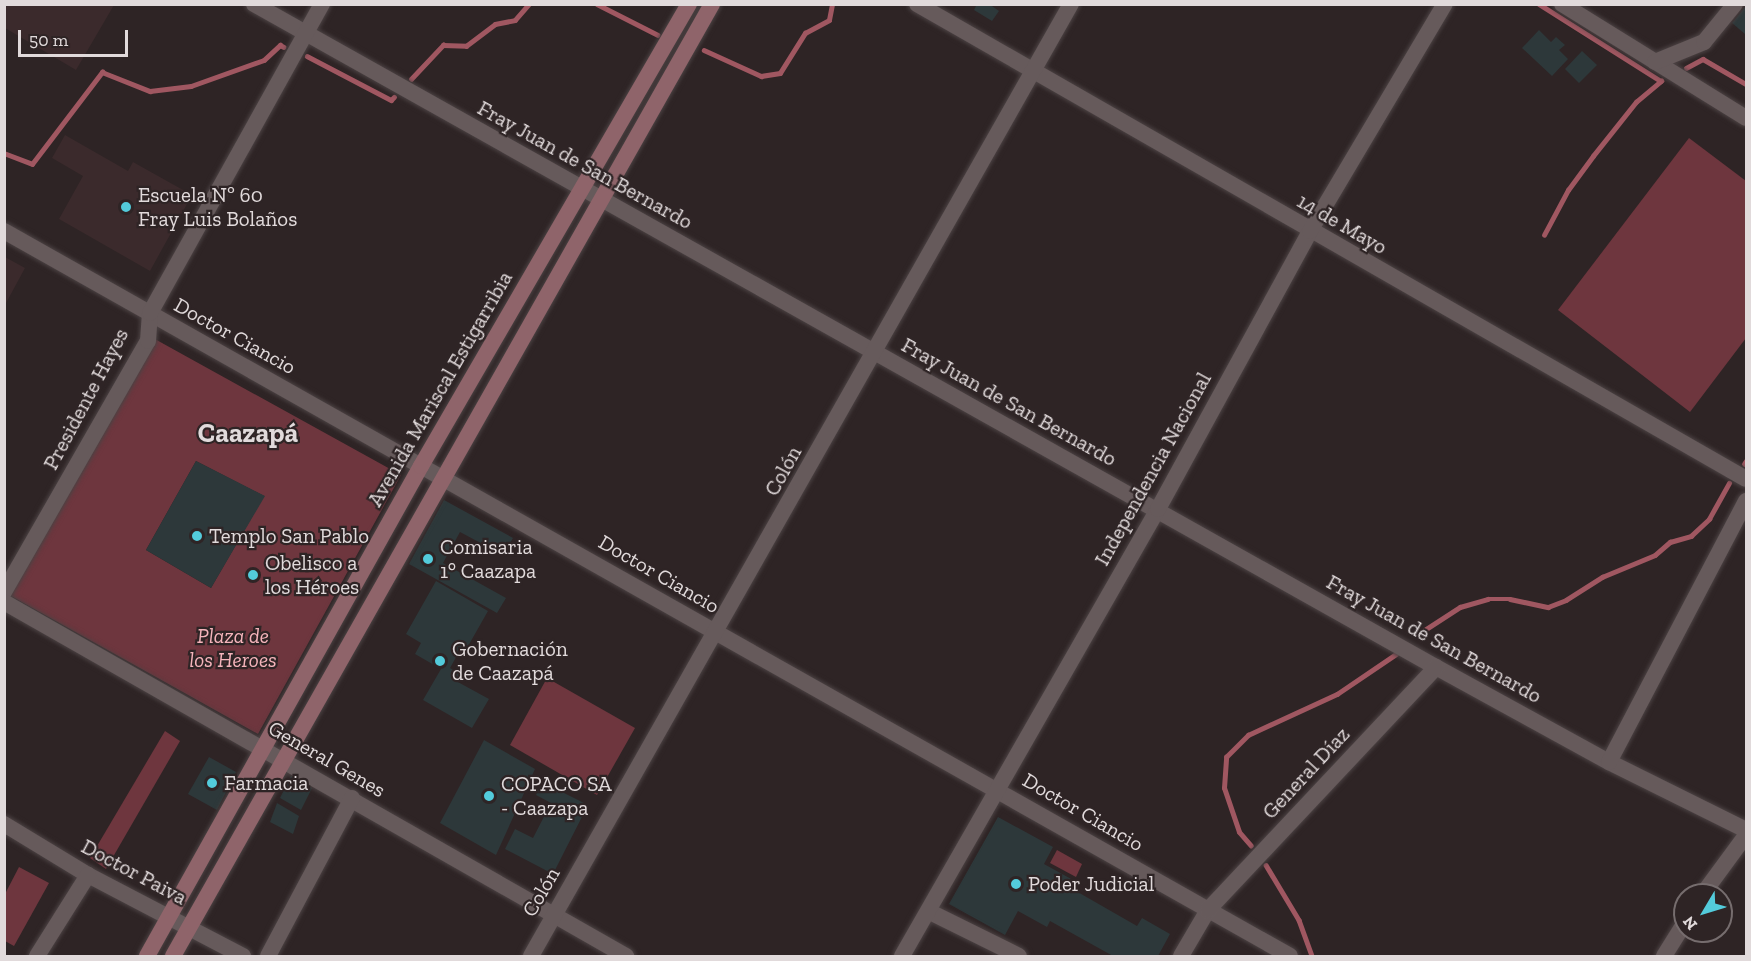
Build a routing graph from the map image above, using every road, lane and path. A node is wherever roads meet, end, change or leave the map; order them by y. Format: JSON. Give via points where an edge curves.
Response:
{"nodes":[{"id":1,"x":255,"y":4,"type":"edge"},
{"id":2,"x":322,"y":4,"type":"edge"},
{"id":3,"x":689,"y":4,"type":"edge"},
{"id":4,"x":712,"y":4,"type":"edge"},
{"id":5,"x":916,"y":4,"type":"edge"},
{"id":6,"x":1071,"y":4,"type":"edge"},
{"id":7,"x":1445,"y":4,"type":"edge"},
{"id":8,"x":1562,"y":4,"type":"edge"},
{"id":9,"x":1735,"y":4,"type":"edge"},
{"id":10,"x":306,"y":33,"type":"junction"},
{"id":11,"x":1655,"y":62,"type":"junction"},
{"id":12,"x":1033,"y":69,"type":"junction"},
{"id":13,"x":1746,"y":118,"type":"edge"},
{"id":14,"x":582,"y":189,"type":"junction"},
{"id":15,"x":600,"y":198,"type":"junction"},
{"id":16,"x":4,"y":231,"type":"edge"},
{"id":17,"x":1310,"y":231,"type":"junction"},
{"id":18,"x":150,"y":314,"type":"junction"},
{"id":19,"x":874,"y":355,"type":"junction"},
{"id":20,"x":421,"y":466,"type":"junction"},
{"id":21,"x":442,"y":477,"type":"junction"},
{"id":22,"x":1746,"y":479,"type":"edge"},
{"id":23,"x":1746,"y":501,"type":"edge"},
{"id":24,"x":1158,"y":509,"type":"junction"},
{"id":25,"x":4,"y":592,"type":"edge"},
{"id":26,"x":4,"y":602,"type":"edge"},
{"id":27,"x":717,"y":633,"type":"junction"},
{"id":28,"x":1436,"y":667,"type":"junction"},
{"id":29,"x":262,"y":747,"type":"junction"},
{"id":30,"x":283,"y":758,"type":"junction"},
{"id":31,"x":1609,"y":762,"type":"junction"},
{"id":32,"x":999,"y":790,"type":"junction"},
{"id":33,"x":352,"y":798,"type":"junction"},
{"id":34,"x":4,"y":824,"type":"edge"},
{"id":35,"x":1746,"y":830,"type":"edge"},
{"id":36,"x":1746,"y":835,"type":"edge"},
{"id":37,"x":88,"y":874,"type":"junction"},
{"id":38,"x":1711,"y":883,"type":"edge"},
{"id":39,"x":1208,"y":910,"type":"junction"},
{"id":40,"x":930,"y":912,"type":"junction"},
{"id":41,"x":554,"y":915,"type":"junction"},
{"id":42,"x":169,"y":918,"type":"junction"},
{"id":43,"x":189,"y":926,"type":"junction"},
{"id":44,"x":1673,"y":942,"type":"edge"},
{"id":45,"x":1281,"y":954,"type":"edge"},
{"id":46,"x":37,"y":957,"type":"edge"},
{"id":47,"x":147,"y":957,"type":"edge"},
{"id":48,"x":173,"y":957,"type":"edge"},
{"id":49,"x":243,"y":957,"type":"edge"},
{"id":50,"x":268,"y":957,"type":"edge"},
{"id":51,"x":531,"y":957,"type":"edge"},
{"id":52,"x":626,"y":957,"type":"edge"},
{"id":53,"x":902,"y":957,"type":"edge"},
{"id":54,"x":1019,"y":957,"type":"edge"},
{"id":55,"x":1181,"y":957,"type":"edge"},
{"id":56,"x":1664,"y":957,"type":"edge"}],
"edges":[{"from":1,"to":10,"type":"street","name":"Fray Juan de San Bernardo"},
{"from":2,"to":10,"type":"street","name":"Presidente Hayes"},
{"from":3,"to":14,"type":"main road","name":"Avenida Mariscal Estigarribia"},
{"from":4,"to":15,"type":"main road"},
{"from":5,"to":12,"type":"street","name":"14 de Mayo"},
{"from":6,"to":12,"type":"street","name":"Colón"},
{"from":7,"to":17,"type":"street","name":"Independencia Nacional"},
{"from":8,"to":11,"type":"street"},
{"from":9,"to":11,"type":"street","via":[[1704,42]]},
{"from":10,"to":14,"type":"street","name":"Fray Juan de San Bernardo"},
{"from":10,"to":18,"type":"street","name":"Presidente Hayes"},
{"from":11,"to":13,"type":"street"},
{"from":12,"to":17,"type":"street","name":"14 de Mayo"},
{"from":12,"to":19,"type":"street","name":"Colón"},
{"from":14,"to":15,"type":"street","name":"Fray Juan de San Bernardo"},
{"from":14,"to":20,"type":"main road","name":"Avenida Mariscal Estigarribia"},
{"from":15,"to":19,"type":"street","name":"Fray Juan de San Bernardo"},
{"from":15,"to":21,"type":"main road"},
{"from":16,"to":18,"type":"street","name":"Doctor Ciancio"},
{"from":17,"to":22,"type":"street","name":"14 de Mayo"},
{"from":17,"to":24,"type":"street","name":"Independencia Nacional"},
{"from":18,"to":20,"type":"street","name":"Doctor Ciancio"},
{"from":18,"to":25,"type":"street","name":"Presidente Hayes","via":[[147,341]]},
{"from":19,"to":24,"type":"street","name":"Fray Juan de San Bernardo"},
{"from":19,"to":27,"type":"street","name":"Colón"},
{"from":20,"to":21,"type":"street","name":"Doctor Ciancio"},
{"from":20,"to":29,"type":"main road","name":"Avenida Mariscal Estigarribia"},
{"from":21,"to":27,"type":"street","name":"Doctor Ciancio"},
{"from":21,"to":30,"type":"main road"},
{"from":23,"to":31,"type":"street"},
{"from":24,"to":28,"type":"street","name":"Fray Juan de San Bernardo"},
{"from":24,"to":32,"type":"street","name":"Independencia Nacional"},
{"from":26,"to":29,"type":"street","name":"General Genes"},
{"from":27,"to":32,"type":"street","name":"Doctor Ciancio"},
{"from":27,"to":41,"type":"street","name":"Colón"},
{"from":28,"to":31,"type":"street","name":"Fray Juan de San Bernardo"},
{"from":28,"to":39,"type":"street","name":"General Díaz"},
{"from":29,"to":30,"type":"street","name":"General Genes"},
{"from":29,"to":42,"type":"main road","name":"Avenida Mariscal Estigarribia"},
{"from":30,"to":33,"type":"street","name":"General Genes"},
{"from":30,"to":43,"type":"main road"},
{"from":31,"to":35,"type":"street","name":"Fray Juan de San Bernardo"},
{"from":32,"to":39,"type":"street","name":"Doctor Ciancio"},
{"from":32,"to":40,"type":"street","name":"Independencia Nacional"},
{"from":33,"to":41,"type":"street","name":"General Genes"},
{"from":33,"to":50,"type":"street"},
{"from":34,"to":37,"type":"street","name":"Doctor Paiva"},
{"from":36,"to":38,"type":"street"},
{"from":37,"to":42,"type":"street","name":"Doctor Paiva"},
{"from":37,"to":46,"type":"street"},
{"from":39,"to":45,"type":"street","name":"Doctor Ciancio"},
{"from":39,"to":55,"type":"street","name":"General Díaz"},
{"from":40,"to":53,"type":"street","name":"Independencia Nacional"},
{"from":40,"to":54,"type":"street"},
{"from":41,"to":51,"type":"street","name":"Colón"},
{"from":41,"to":52,"type":"street","name":"General Genes"},
{"from":42,"to":43,"type":"street","name":"Doctor Paiva"},
{"from":42,"to":47,"type":"main road","name":"Avenida Mariscal Estigarribia"},
{"from":43,"to":48,"type":"main road"},
{"from":43,"to":49,"type":"street","name":"Doctor Paiva"},
{"from":44,"to":56,"type":"street"}]}
